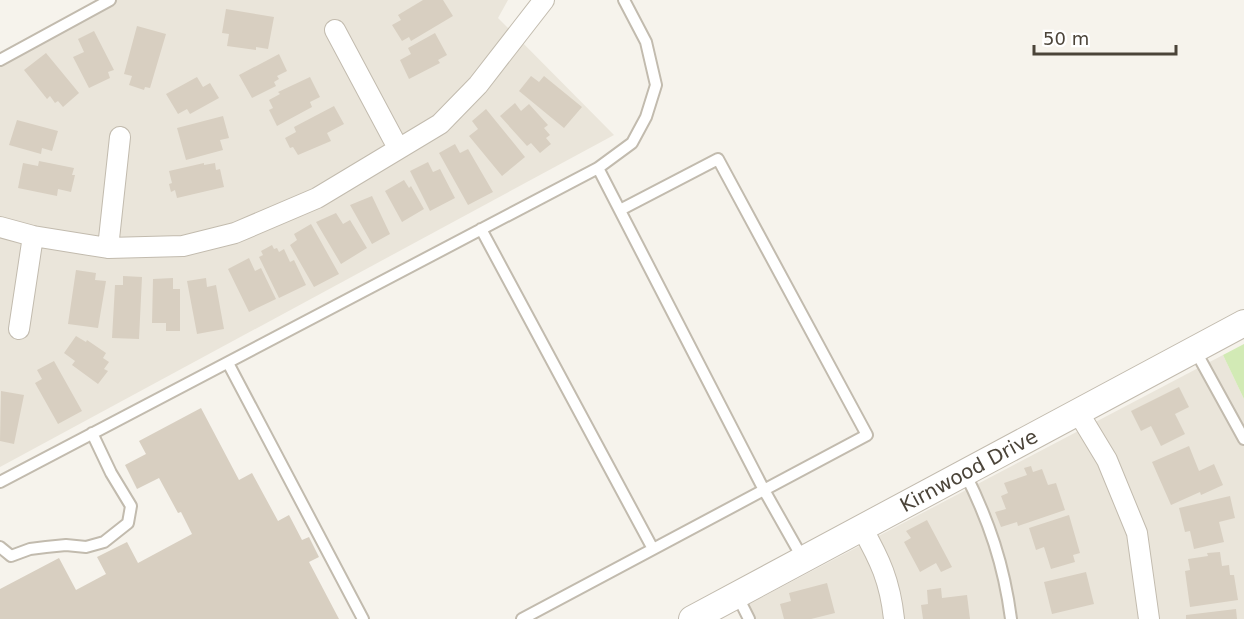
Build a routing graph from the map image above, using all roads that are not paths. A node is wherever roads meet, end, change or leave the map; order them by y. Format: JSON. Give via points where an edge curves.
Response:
{"nodes":[{"id":1,"x":110,"y":0,"type":"edge"},
{"id":2,"x":544,"y":0,"type":"edge"},
{"id":3,"x":624,"y":0,"type":"edge"},
{"id":4,"x":335,"y":30,"type":"dead end"},
{"id":5,"x":0,"y":60,"type":"edge"},
{"id":6,"x":120,"y":137,"type":"dead end"},
{"id":7,"x":398,"y":148,"type":"junction"},
{"id":8,"x":598,"y":168,"type":"junction"},
{"id":9,"x":620,"y":210,"type":"junction"},
{"id":10,"x":0,"y":227,"type":"edge"},
{"id":11,"x":481,"y":229,"type":"junction"},
{"id":12,"x":33,"y":236,"type":"junction"},
{"id":13,"x":108,"y":248,"type":"junction"},
{"id":14,"x":1244,"y":323,"type":"edge"},
{"id":15,"x":19,"y":329,"type":"dead end"},
{"id":16,"x":1195,"y":349,"type":"junction"},
{"id":17,"x":228,"y":363,"type":"junction"},
{"id":18,"x":1078,"y":412,"type":"junction"},
{"id":19,"x":93,"y":434,"type":"junction"},
{"id":20,"x":1244,"y":439,"type":"edge"},
{"id":21,"x":964,"y":473,"type":"junction"},
{"id":22,"x":0,"y":482,"type":"edge"},
{"id":23,"x":764,"y":490,"type":"junction"},
{"id":24,"x":862,"y":528,"type":"junction"},
{"id":25,"x":0,"y":547,"type":"edge"},
{"id":26,"x":653,"y":549,"type":"junction"},
{"id":27,"x":804,"y":559,"type":"junction"},
{"id":28,"x":737,"y":595,"type":"junction"},
{"id":29,"x":363,"y":619,"type":"edge"},
{"id":30,"x":522,"y":619,"type":"edge"},
{"id":31,"x":692,"y":619,"type":"edge"},
{"id":32,"x":748,"y":619,"type":"edge"},
{"id":33,"x":894,"y":619,"type":"edge"},
{"id":34,"x":1011,"y":619,"type":"edge"},
{"id":35,"x":1149,"y":619,"type":"edge"}],
"edges":[{"from":1,"to":5,"type":"lane"},
{"from":2,"to":7,"type":"street","via":[[470,93],[440,124]]},
{"from":3,"to":8,"type":"lane","via":[[646,42],[656,85],[632,143]]},
{"from":4,"to":7,"type":"street"},
{"from":6,"to":13,"type":"street"},
{"from":7,"to":13,"type":"street","via":[[317,198],[235,233],[183,246]]},
{"from":8,"to":9,"type":"lane"},
{"from":8,"to":11,"type":"lane"},
{"from":9,"to":23,"type":"lane"},
{"from":9,"to":23,"type":"lane","via":[[718,159],[867,435]]},
{"from":10,"to":12,"type":"street"},
{"from":11,"to":17,"type":"lane"},
{"from":11,"to":26,"type":"lane"},
{"from":12,"to":13,"type":"street"},
{"from":12,"to":15,"type":"street"},
{"from":14,"to":16,"type":"street","name":"Kirnwood Drive"},
{"from":16,"to":18,"type":"street","name":"Kirnwood Drive"},
{"from":16,"to":20,"type":"lane"},
{"from":17,"to":19,"type":"lane"},
{"from":17,"to":29,"type":"lane"},
{"from":18,"to":21,"type":"street","name":"Kirnwood Drive"},
{"from":18,"to":35,"type":"street","via":[[1107,460],[1137,533]]},
{"from":19,"to":22,"type":"lane"},
{"from":19,"to":25,"type":"lane","via":[[132,506],[128,523],[104,542],[86,547],[46,547],[11,556]]},
{"from":21,"to":24,"type":"street","name":"Kirnwood Drive"},
{"from":21,"to":34,"type":"lane","via":[[994,539]]},
{"from":23,"to":26,"type":"lane"},
{"from":23,"to":27,"type":"lane"},
{"from":24,"to":27,"type":"street","name":"Kirnwood Drive"},
{"from":24,"to":33,"type":"street","via":[[881,562]]},
{"from":26,"to":30,"type":"lane"},
{"from":27,"to":28,"type":"street","name":"Kirnwood Drive"},
{"from":28,"to":31,"type":"street","name":"Kirnwood Drive"},
{"from":28,"to":32,"type":"lane"}]}
